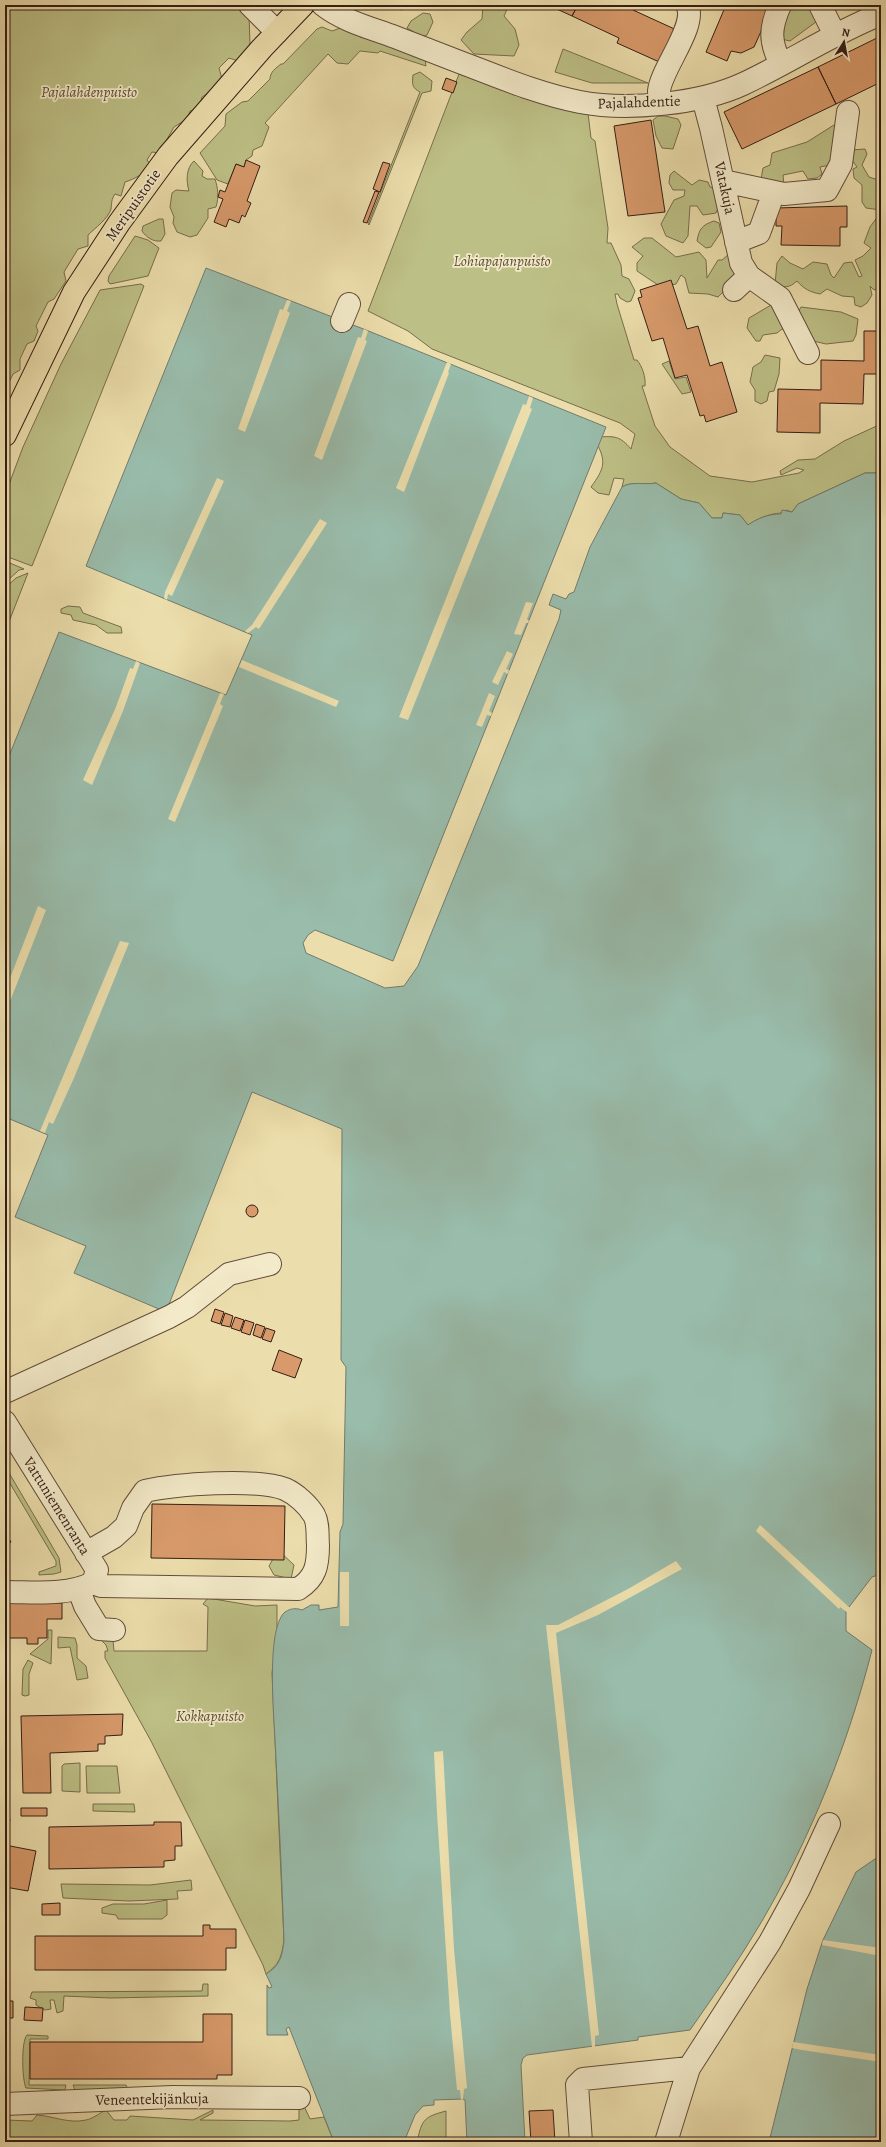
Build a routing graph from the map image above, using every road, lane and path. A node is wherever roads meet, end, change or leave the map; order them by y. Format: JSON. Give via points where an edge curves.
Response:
{"nodes":[{"id":1,"x":250,"y":5,"type":"edge"},
{"id":2,"x":303,"y":5,"type":"edge"},
{"id":3,"x":323,"y":5,"type":"edge"},
{"id":4,"x":687,"y":5,"type":"edge"},
{"id":5,"x":780,"y":5,"type":"edge"},
{"id":6,"x":820,"y":5,"type":"edge"},
{"id":7,"x":881,"y":14,"type":"edge"},
{"id":8,"x":277,"y":32,"type":"junction"},
{"id":9,"x":835,"y":35,"type":"junction"},
{"id":10,"x":781,"y":64,"type":"junction"},
{"id":11,"x":703,"y":98,"type":"junction"},
{"id":12,"x":661,"y":104,"type":"junction"},
{"id":13,"x":848,"y":112,"type":"dead end"},
{"id":14,"x":723,"y":181,"type":"junction"},
{"id":15,"x":774,"y":192,"type":"junction"},
{"id":16,"x":736,"y":242,"type":"junction"},
{"id":17,"x":808,"y":353,"type":"dead end"},
{"id":18,"x":5,"y":435,"type":"edge"},
{"id":19,"x":270,"y":1264,"type":"dead end"},
{"id":20,"x":5,"y":1392,"type":"edge"},
{"id":21,"x":5,"y":1422,"type":"edge"},
{"id":22,"x":89,"y":1574,"type":"junction"},
{"id":23,"x":5,"y":1592,"type":"edge"},
{"id":24,"x":114,"y":1630,"type":"dead end"},
{"id":25,"x":829,"y":1824,"type":"dead end"},
{"id":26,"x":689,"y":2068,"type":"junction"},
{"id":27,"x":299,"y":2098,"type":"dead end"},
{"id":28,"x":5,"y":2104,"type":"edge"},
{"id":29,"x":581,"y":2142,"type":"edge"},
{"id":30,"x":666,"y":2142,"type":"edge"}],
"edges":[{"from":1,"to":8,"type":"street"},
{"from":2,"to":8,"type":"main road","name":"Meripuistotie"},
{"from":3,"to":12,"type":"street","name":"Pajalahdentie","via":[[372,29],[540,92],[602,105]]},
{"from":4,"to":12,"type":"street","via":[[688,22],[659,91]]},
{"from":5,"to":10,"type":"street","via":[[771,36]]},
{"from":6,"to":9,"type":"street"},
{"from":7,"to":9,"type":"street","name":"Pajalahdentie"},
{"from":8,"to":18,"type":"main road","name":"Meripuistotie","via":[[168,156],[119,223],[74,292]]},
{"from":9,"to":10,"type":"street","name":"Pajalahdentie"},
{"from":10,"to":11,"type":"street","name":"Pajalahdentie","via":[[742,85]]},
{"from":11,"to":12,"type":"street","name":"Pajalahdentie"},
{"from":11,"to":14,"type":"street","name":"Vatakuja"},
{"from":13,"to":15,"type":"street","via":[[841,164],[827,190],[784,194]]},
{"from":14,"to":15,"type":"street"},
{"from":14,"to":16,"type":"street","name":"Vatakuja"},
{"from":15,"to":16,"type":"street","via":[[759,234]]},
{"from":16,"to":17,"type":"street","name":"Vatakuja","via":[[741,263],[741,283],[780,298]]},
{"from":19,"to":20,"type":"street","via":[[229,1274],[187,1307],[169,1317]]},
{"from":21,"to":22,"type":"street","name":"Vattuniemenranta"},
{"from":22,"to":22,"type":"street","via":[[114,1537],[126,1526],[133,1508],[145,1491],[163,1487],[260,1483],[284,1489],[294,1495],[305,1504],[317,1523],[318,1565],[307,1583],[298,1589],[101,1586]]},
{"from":22,"to":23,"type":"street","via":[[65,1592]]},
{"from":22,"to":24,"type":"street","name":"Vattuniemenranta","via":[[85,1606],[99,1629]]},
{"from":25,"to":26,"type":"street","via":[[799,1889],[770,1942]]},
{"from":26,"to":29,"type":"street","via":[[583,2079],[577,2086]]},
{"from":26,"to":30,"type":"street"},
{"from":27,"to":28,"type":"street","name":"Veneentekijänkuja","via":[[172,2097]]}]}
